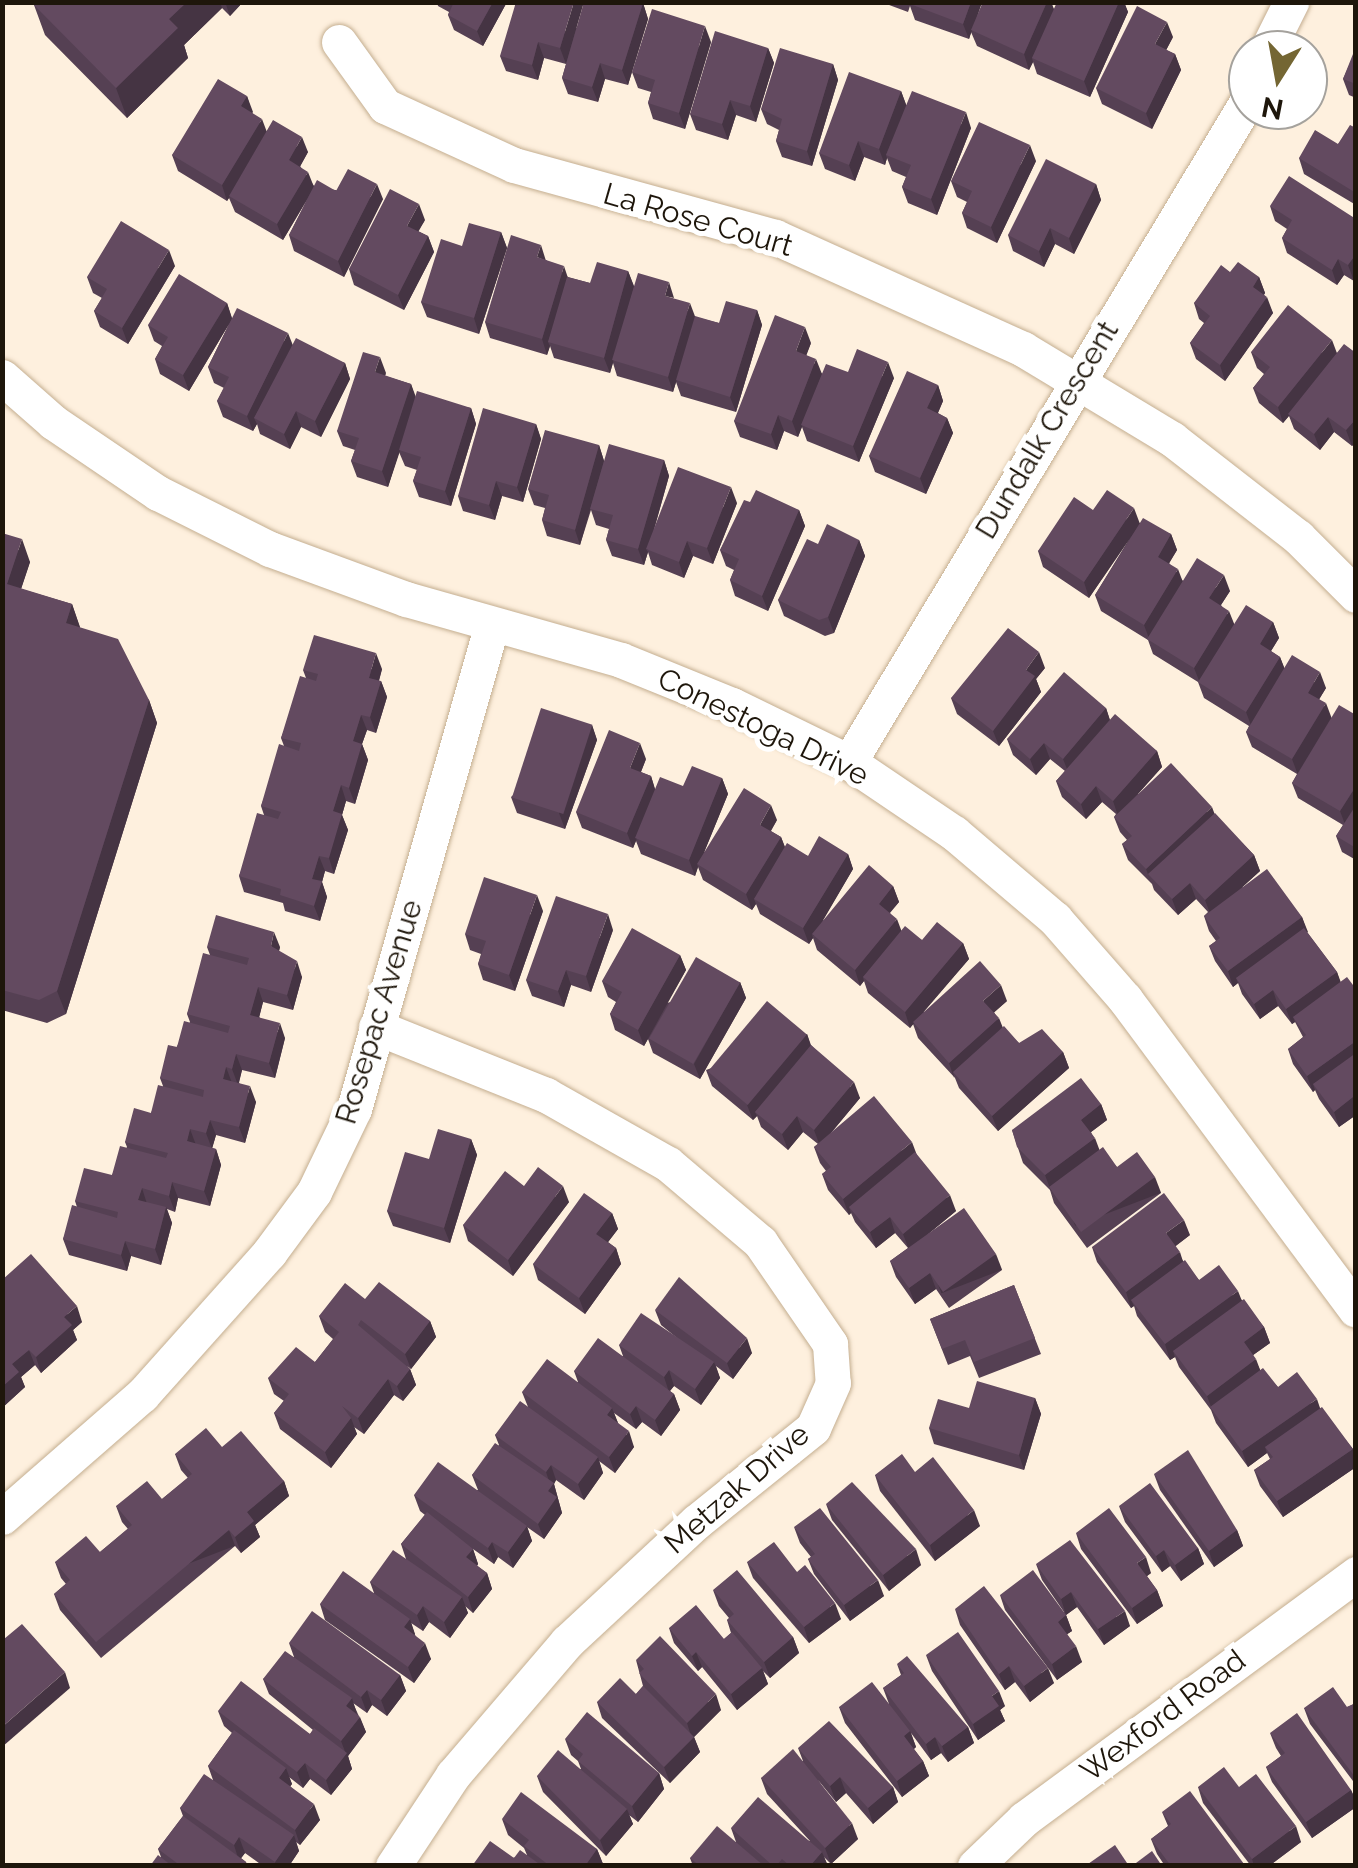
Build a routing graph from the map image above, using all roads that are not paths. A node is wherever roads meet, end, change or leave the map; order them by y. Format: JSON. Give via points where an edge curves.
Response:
{"nodes":[{"id":1,"x":1291,"y":3,"type":"edge"},
{"id":2,"x":1277,"y":30,"type":"edge"},
{"id":3,"x":339,"y":42,"type":"dead end"},
{"id":4,"x":1230,"y":130,"type":"edge"},
{"id":5,"x":2,"y":377,"type":"edge"},
{"id":6,"x":1076,"y":381,"type":"junction"},
{"id":7,"x":1356,"y":595,"type":"edge"},
{"id":8,"x":492,"y":624,"type":"junction"},
{"id":9,"x":850,"y":762,"type":"junction"},
{"id":10,"x":376,"y":1027,"type":"junction"},
{"id":11,"x":1356,"y":1310,"type":"edge"},
{"id":12,"x":2,"y":1516,"type":"edge"},
{"id":13,"x":1356,"y":1574,"type":"edge"},
{"id":14,"x":393,"y":1866,"type":"edge"},
{"id":15,"x":975,"y":1866,"type":"edge"}],
"edges":[{"from":1,"to":2,"type":"street"},
{"from":3,"to":6,"type":"street","name":"La Rose Court","via":[[385,106],[498,158],[620,199],[775,236],[955,312]]},
{"from":4,"to":6,"type":"street","name":"Dundalk Crescent"},
{"from":5,"to":8,"type":"street","name":"Conestoga Drive","via":[[53,422],[158,493],[270,549]]},
{"from":6,"to":7,"type":"street","name":"La Rose Court","via":[[1188,452],[1298,536]]},
{"from":6,"to":9,"type":"street","name":"Dundalk Crescent"},
{"from":8,"to":9,"type":"street","name":"Conestoga Drive","via":[[621,660]]},
{"from":8,"to":10,"type":"street","name":"Rosepac Avenue"},
{"from":9,"to":11,"type":"street","name":"Conestoga Drive","via":[[954,833],[1055,920],[1126,999]]},
{"from":10,"to":12,"type":"street","name":"Rosepac Avenue","via":[[354,1109],[322,1176],[270,1254],[142,1395]]},
{"from":10,"to":14,"type":"street","name":"Metzak Drive","via":[[546,1094],[668,1164],[760,1242],[830,1344],[834,1383],[813,1428],[696,1522],[568,1642],[452,1775]]},
{"from":13,"to":15,"type":"street","name":"Wexford Road","via":[[1024,1819]]}]}
